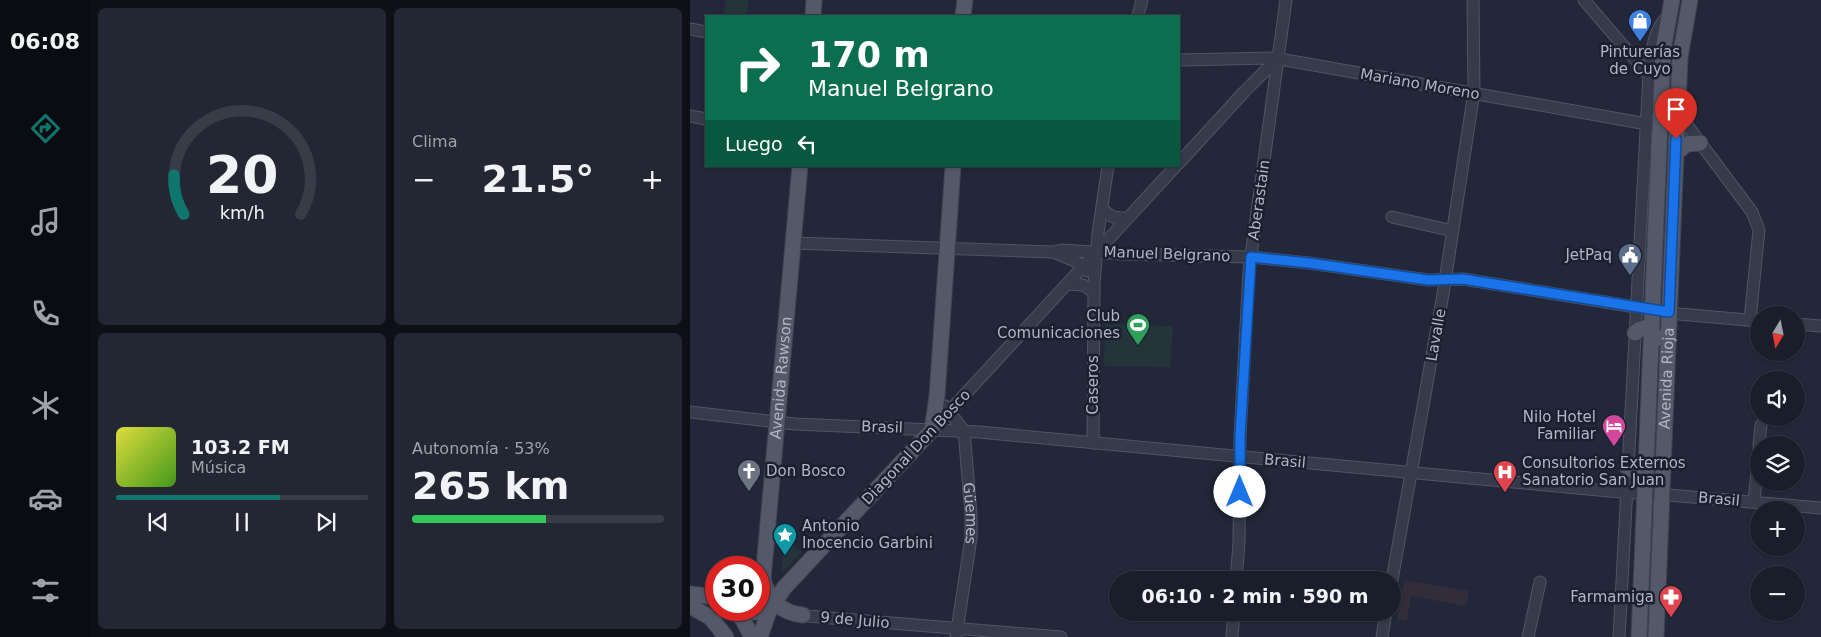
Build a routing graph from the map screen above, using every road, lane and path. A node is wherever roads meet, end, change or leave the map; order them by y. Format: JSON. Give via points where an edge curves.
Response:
{"nodes":[{"id":1,"x":814,"y":0,"type":"edge"},
{"id":2,"x":965,"y":0,"type":"edge"},
{"id":3,"x":1142,"y":0,"type":"edge"},
{"id":4,"x":1286,"y":0,"type":"edge"},
{"id":5,"x":1473,"y":0,"type":"edge"},
{"id":6,"x":1584,"y":0,"type":"edge"},
{"id":7,"x":1672,"y":0,"type":"edge"},
{"id":8,"x":1690,"y":0,"type":"edge"},
{"id":9,"x":813,"y":15,"type":"edge"},
{"id":10,"x":963,"y":15,"type":"edge"},
{"id":11,"x":1138,"y":15,"type":"edge"},
{"id":12,"x":1668,"y":16,"type":"junction"},
{"id":13,"x":690,"y":29,"type":"edge"},
{"id":14,"x":705,"y":32,"type":"edge"},
{"id":15,"x":1664,"y":38,"type":"junction"},
{"id":16,"x":1278,"y":58,"type":"junction"},
{"id":17,"x":1180,"y":60,"type":"edge"},
{"id":18,"x":1648,"y":74,"type":"junction"},
{"id":19,"x":1661,"y":91,"type":"junction"},
{"id":20,"x":1474,"y":93,"type":"junction"},
{"id":21,"x":1677,"y":112,"type":"junction"},
{"id":22,"x":690,"y":116,"type":"edge"},
{"id":23,"x":705,"y":119,"type":"edge"},
{"id":24,"x":1653,"y":125,"type":"junction"},
{"id":25,"x":1700,"y":143,"type":"junction"},
{"id":26,"x":1676,"y":153,"type":"junction"},
{"id":27,"x":1180,"y":162,"type":"edge"},
{"id":28,"x":800,"y":167,"type":"edge"},
{"id":29,"x":952,"y":167,"type":"edge"},
{"id":30,"x":1108,"y":167,"type":"edge"},
{"id":31,"x":1175,"y":167,"type":"edge"},
{"id":32,"x":1674,"y":191,"type":"junction"},
{"id":33,"x":1102,"y":208,"type":"junction"},
{"id":34,"x":1129,"y":217,"type":"junction"},
{"id":35,"x":1392,"y":217,"type":"dead end"},
{"id":36,"x":1453,"y":230,"type":"junction"},
{"id":37,"x":1655,"y":238,"type":"junction"},
{"id":38,"x":793,"y":243,"type":"junction"},
{"id":39,"x":947,"y":248,"type":"junction"},
{"id":40,"x":1052,"y":252,"type":"junction"},
{"id":41,"x":1096,"y":252,"type":"junction"},
{"id":42,"x":1251,"y":257,"type":"junction"},
{"id":43,"x":1083,"y":267,"type":"junction"},
{"id":44,"x":1094,"y":279,"type":"junction"},
{"id":45,"x":1445,"y":280,"type":"junction"},
{"id":46,"x":1068,"y":284,"type":"junction"},
{"id":47,"x":1094,"y":292,"type":"junction"},
{"id":48,"x":1755,"y":306,"type":"edge"},
{"id":49,"x":1636,"y":307,"type":"junction"},
{"id":50,"x":1669,"y":312,"type":"junction"},
{"id":51,"x":1750,"y":320,"type":"edge"},
{"id":52,"x":1647,"y":325,"type":"junction"},
{"id":53,"x":1805,"y":325,"type":"edge"},
{"id":54,"x":1821,"y":326,"type":"edge"},
{"id":55,"x":1668,"y":360,"type":"junction"},
{"id":56,"x":938,"y":396,"type":"junction"},
{"id":57,"x":948,"y":411,"type":"junction"},
{"id":58,"x":690,"y":412,"type":"edge"},
{"id":59,"x":777,"y":422,"type":"junction"},
{"id":60,"x":932,"y":430,"type":"junction"},
{"id":61,"x":964,"y":432,"type":"junction"},
{"id":62,"x":1092,"y":443,"type":"junction"},
{"id":63,"x":1664,"y":452,"type":"junction"},
{"id":64,"x":1240,"y":456,"type":"junction"},
{"id":65,"x":1412,"y":473,"type":"junction"},
{"id":66,"x":1641,"y":477,"type":"junction"},
{"id":67,"x":1626,"y":492,"type":"junction"},
{"id":68,"x":1662,"y":494,"type":"junction"},
{"id":69,"x":1750,"y":502,"type":"edge"},
{"id":70,"x":1805,"y":507,"type":"edge"},
{"id":71,"x":1821,"y":508,"type":"edge"},
{"id":72,"x":1660,"y":554,"type":"junction"},
{"id":73,"x":764,"y":556,"type":"edge"},
{"id":74,"x":1237,"y":571,"type":"edge"},
{"id":75,"x":1394,"y":571,"type":"edge"},
{"id":76,"x":1540,"y":582,"type":"dead end"},
{"id":77,"x":705,"y":600,"type":"edge"},
{"id":78,"x":691,"y":603,"type":"edge"},
{"id":79,"x":770,"y":603,"type":"edge"},
{"id":80,"x":705,"y":607,"type":"edge"},
{"id":81,"x":771,"y":608,"type":"junction"},
{"id":82,"x":803,"y":615,"type":"joint"},
{"id":83,"x":733,"y":621,"type":"edge"},
{"id":84,"x":742,"y":621,"type":"edge"},
{"id":85,"x":1233,"y":621,"type":"edge"},
{"id":86,"x":1385,"y":621,"type":"edge"},
{"id":87,"x":957,"y":633,"type":"edge"},
{"id":88,"x":1641,"y":633,"type":"edge"},
{"id":89,"x":727,"y":637,"type":"edge"},
{"id":90,"x":752,"y":637,"type":"edge"},
{"id":91,"x":760,"y":637,"type":"edge"},
{"id":92,"x":1061,"y":637,"type":"edge"},
{"id":93,"x":1232,"y":637,"type":"edge"},
{"id":94,"x":1382,"y":637,"type":"edge"},
{"id":95,"x":1528,"y":637,"type":"edge"},
{"id":96,"x":1619,"y":637,"type":"edge"},
{"id":97,"x":1656,"y":637,"type":"edge"}],
"edges":[{"from":1,"to":9,"type":"main road"},
{"from":2,"to":10,"type":"main road"},
{"from":3,"to":11,"type":"street"},
{"from":4,"to":16,"type":"street","name":"Aberastain"},
{"from":5,"to":20,"type":"street","name":"Lavalle"},
{"from":6,"to":18,"type":"street"},
{"from":7,"to":12,"type":"main road","name":"Avenida Rioja"},
{"from":8,"to":21,"type":"main road","name":"Avenida Rioja","via":[[1680,51]]},
{"from":12,"to":15,"type":"main road","name":"Avenida Rioja"},
{"from":12,"to":18,"type":"street","name":"Avenida Rioja","via":[[1656,34]]},
{"from":13,"to":14,"type":"street"},
{"from":15,"to":19,"type":"main road","name":"Avenida Rioja"},
{"from":15,"to":21,"type":"main road","via":[[1670,60],[1669,92]]},
{"from":16,"to":17,"type":"street","name":"Mariano Moreno"},
{"from":16,"to":20,"type":"street","name":"Mariano Moreno"},
{"from":16,"to":27,"type":"street"},
{"from":16,"to":42,"type":"street","name":"Aberastain"},
{"from":18,"to":19,"type":"street"},
{"from":18,"to":24,"type":"street","name":"Avenida Rioja"},
{"from":19,"to":21,"type":"street"},
{"from":19,"to":24,"type":"main road","name":"Avenida Rioja"},
{"from":20,"to":24,"type":"street","name":"Mariano Moreno"},
{"from":20,"to":36,"type":"street","name":"Lavalle"},
{"from":21,"to":25,"type":"street"},
{"from":21,"to":26,"type":"main road","name":"Avenida Rioja"},
{"from":22,"to":23,"type":"street"},
{"from":24,"to":32,"type":"main road","via":[[1668,137],[1666,178]]},
{"from":24,"to":37,"type":"main road","name":"Avenida Rioja"},
{"from":24,"to":49,"type":"street","name":"Avenida Rioja"},
{"from":25,"to":26,"type":"main road","via":[[1686,144]]},
{"from":25,"to":48,"type":"street","via":[[1758,222]]},
{"from":26,"to":32,"type":"main road","name":"Avenida Rioja"},
{"from":28,"to":38,"type":"main road","name":"Avenida Rawson"},
{"from":29,"to":39,"type":"main road"},
{"from":30,"to":33,"type":"street","name":"Caseros"},
{"from":31,"to":34,"type":"street","name":"Diagonal Don Bosco"},
{"from":32,"to":50,"type":"main road","name":"Avenida Rioja"},
{"from":33,"to":34,"type":"street","via":[[1114,218]]},
{"from":33,"to":41,"type":"street","name":"Caseros"},
{"from":34,"to":41,"type":"street","name":"Diagonal Don Bosco"},
{"from":35,"to":36,"type":"street"},
{"from":36,"to":45,"type":"street","name":"Lavalle"},
{"from":37,"to":50,"type":"main road","via":[[1663,252],[1662,295]]},
{"from":37,"to":52,"type":"main road","name":"Avenida Rioja"},
{"from":38,"to":39,"type":"street","name":"Manuel Belgrano"},
{"from":38,"to":59,"type":"main road","name":"Avenida Rawson"},
{"from":39,"to":40,"type":"street","name":"Manuel Belgrano"},
{"from":39,"to":56,"type":"main road"},
{"from":40,"to":41,"type":"street","name":"Manuel Belgrano"},
{"from":40,"to":43,"type":"street","name":"Manuel Belgrano"},
{"from":41,"to":42,"type":"street","name":"Manuel Belgrano"},
{"from":41,"to":43,"type":"street","name":"Diagonal Don Bosco"},
{"from":41,"to":44,"type":"street","name":"Caseros"},
{"from":42,"to":45,"type":"street","name":"Manuel Belgrano"},
{"from":42,"to":64,"type":"street","name":"Aberastain"},
{"from":43,"to":44,"type":"street","name":"Manuel Belgrano"},
{"from":43,"to":46,"type":"street","name":"Diagonal Don Bosco"},
{"from":44,"to":47,"type":"street","name":"Caseros"},
{"from":45,"to":49,"type":"street","name":"Manuel Belgrano","via":[[1463,279]]},
{"from":45,"to":65,"type":"street","name":"Lavalle"},
{"from":46,"to":47,"type":"street","via":[[1083,285]]},
{"from":46,"to":57,"type":"street","name":"Diagonal Don Bosco"},
{"from":47,"to":62,"type":"street","name":"Caseros"},
{"from":49,"to":52,"type":"street","name":"Manuel Belgrano"},
{"from":49,"to":52,"type":"street","name":"Avenida Rioja"},
{"from":50,"to":51,"type":"street","name":"Manuel Belgrano"},
{"from":50,"to":52,"type":"street","name":"Manuel Belgrano"},
{"from":50,"to":55,"type":"main road","name":"Avenida Rioja"},
{"from":52,"to":55,"type":"main road","via":[[1662,344]]},
{"from":52,"to":66,"type":"main road","name":"Avenida Rioja"},
{"from":53,"to":54,"type":"street"},
{"from":55,"to":63,"type":"main road","name":"Avenida Rioja"},
{"from":56,"to":57,"type":"street"},
{"from":56,"to":60,"type":"main road"},
{"from":57,"to":60,"type":"street","name":"Diagonal Don Bosco"},
{"from":57,"to":61,"type":"street"},
{"from":58,"to":59,"type":"street","name":"Brasil"},
{"from":59,"to":60,"type":"street","name":"Brasil"},
{"from":59,"to":73,"type":"main road","name":"Avenida Rawson"},
{"from":60,"to":61,"type":"street","name":"Brasil"},
{"from":60,"to":81,"type":"main road","name":"Diagonal Don Bosco","via":[[790,581]]},
{"from":61,"to":62,"type":"street","name":"Brasil"},
{"from":61,"to":87,"type":"street","name":"Güemes","via":[[971,538]]},
{"from":62,"to":64,"type":"street","name":"Brasil"},
{"from":63,"to":66,"type":"main road"},
{"from":63,"to":68,"type":"main road","name":"Avenida Rioja"},
{"from":64,"to":65,"type":"street","name":"Brasil"},
{"from":64,"to":74,"type":"street","name":"Aberastain"},
{"from":65,"to":67,"type":"street","name":"Brasil"},
{"from":65,"to":75,"type":"street","name":"Lavalle"},
{"from":66,"to":67,"type":"street","name":"Brasil"},
{"from":66,"to":67,"type":"street","name":"Avenida Rioja"},
{"from":66,"to":68,"type":"street","name":"Brasil"},
{"from":66,"to":72,"type":"main road","via":[[1652,503],[1652,534]]},
{"from":66,"to":88,"type":"main road","name":"Avenida Rioja"},
{"from":67,"to":96,"type":"street","name":"Avenida Rioja"},
{"from":68,"to":69,"type":"street","name":"Brasil"},
{"from":68,"to":72,"type":"main road","name":"Avenida Rioja"},
{"from":70,"to":71,"type":"street","name":"Brasil"},
{"from":72,"to":97,"type":"main road","name":"Avenida Rioja"},
{"from":76,"to":95,"type":"street"},
{"from":77,"to":78,"type":"main road"},
{"from":78,"to":80,"type":"main road"},
{"from":78,"to":89,"type":"main road","via":[[711,618]]},
{"from":79,"to":81,"type":"main road"},
{"from":81,"to":82,"type":"main road"},
{"from":81,"to":91,"type":"main road"},
{"from":82,"to":87,"type":"street","name":"9 de Julio"},
{"from":83,"to":89,"type":"main road"},
{"from":84,"to":90,"type":"main road"},
{"from":85,"to":93,"type":"street"},
{"from":86,"to":94,"type":"street"},
{"from":87,"to":92,"type":"street","name":"9 de Julio"}]}
